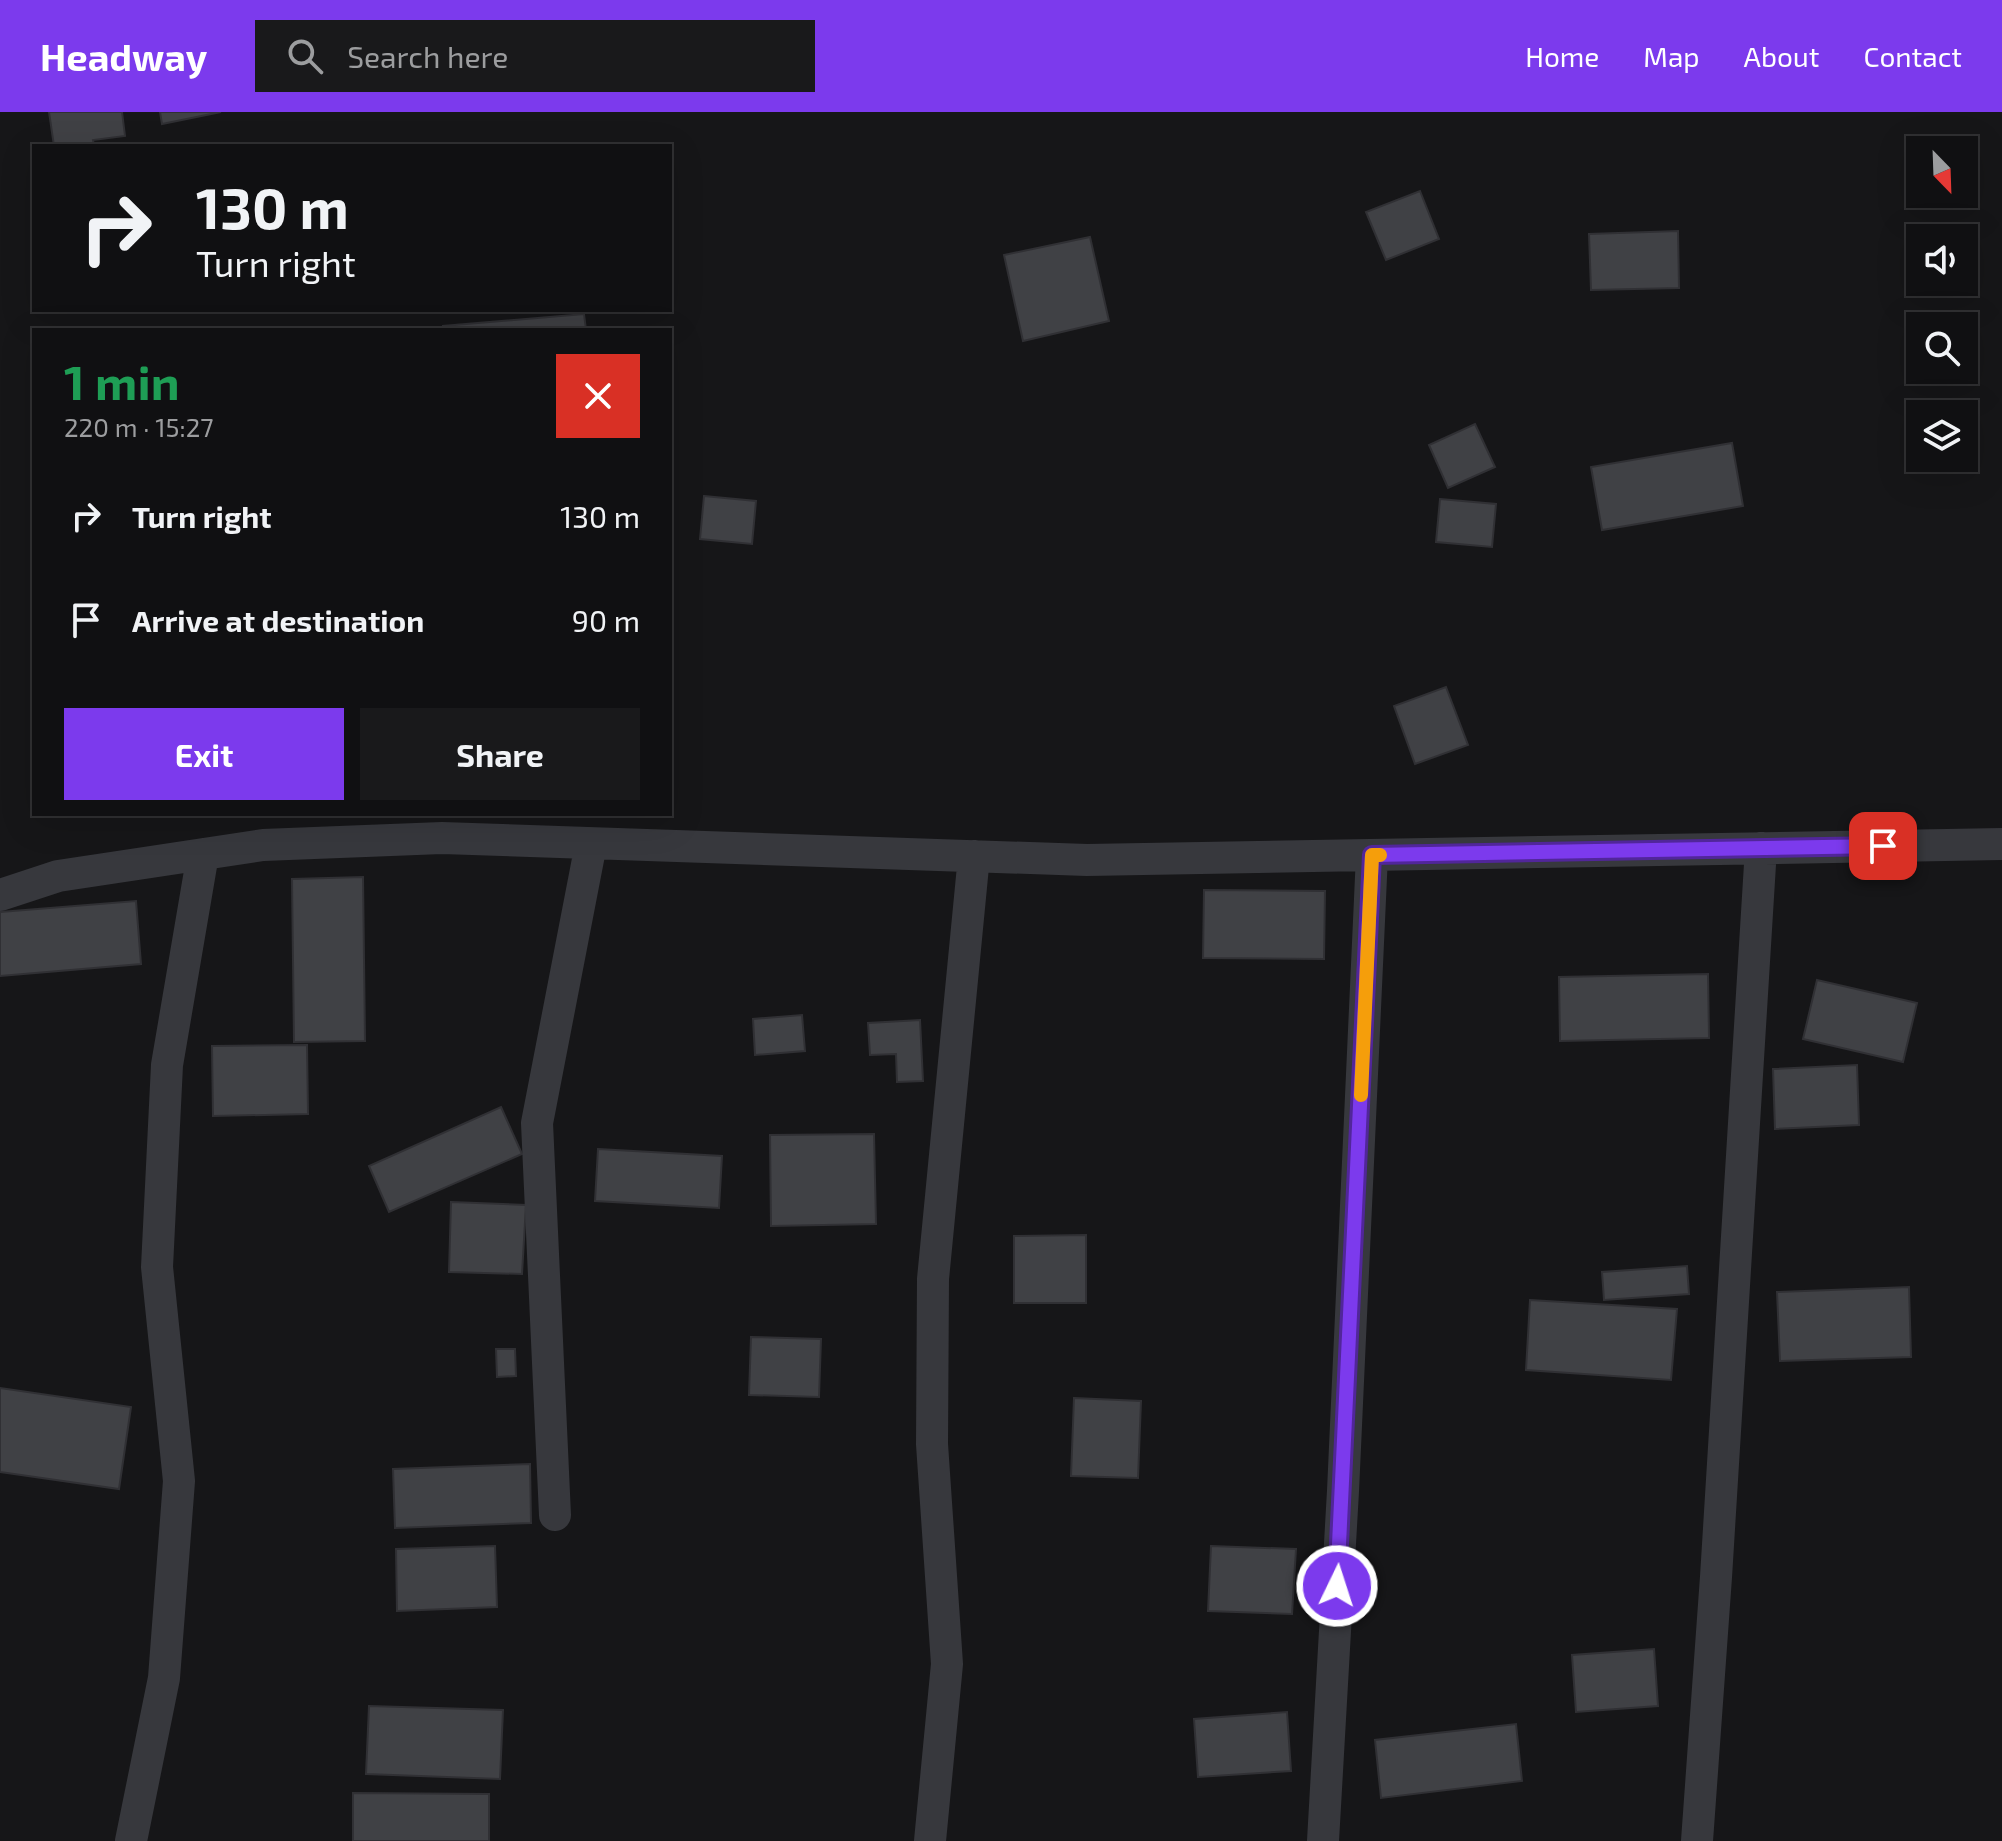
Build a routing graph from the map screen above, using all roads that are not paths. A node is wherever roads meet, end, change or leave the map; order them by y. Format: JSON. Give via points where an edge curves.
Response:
{"nodes":[{"id":1,"x":591,"y":844,"type":"junction"},
{"id":2,"x":2002,"y":844,"type":"edge"},
{"id":3,"x":1761,"y":848,"type":"junction"},
{"id":4,"x":203,"y":854,"type":"junction"},
{"id":5,"x":1372,"y":855,"type":"junction"},
{"id":6,"x":974,"y":856,"type":"junction"},
{"id":7,"x":0,"y":895,"type":"edge"},
{"id":8,"x":555,"y":1515,"type":"dead end"},
{"id":9,"x":131,"y":1841,"type":"edge"},
{"id":10,"x":930,"y":1841,"type":"edge"},
{"id":11,"x":1323,"y":1841,"type":"edge"},
{"id":12,"x":1697,"y":1841,"type":"edge"}],
"edges":[{"from":1,"to":4,"type":"street","via":[[442,838],[263,845]]},
{"from":1,"to":6,"type":"street"},
{"from":1,"to":8,"type":"street","via":[[537,1123]]},
{"from":2,"to":3,"type":"street"},
{"from":3,"to":5,"type":"street"},
{"from":3,"to":12,"type":"street"},
{"from":4,"to":7,"type":"street","via":[[58,876]]},
{"from":4,"to":9,"type":"street","via":[[167,1065],[157,1267],[179,1481],[164,1678]]},
{"from":5,"to":6,"type":"street","via":[[1087,860]]},
{"from":5,"to":11,"type":"street"},
{"from":6,"to":10,"type":"street","via":[[933,1279],[932,1444],[947,1664]]}]}
